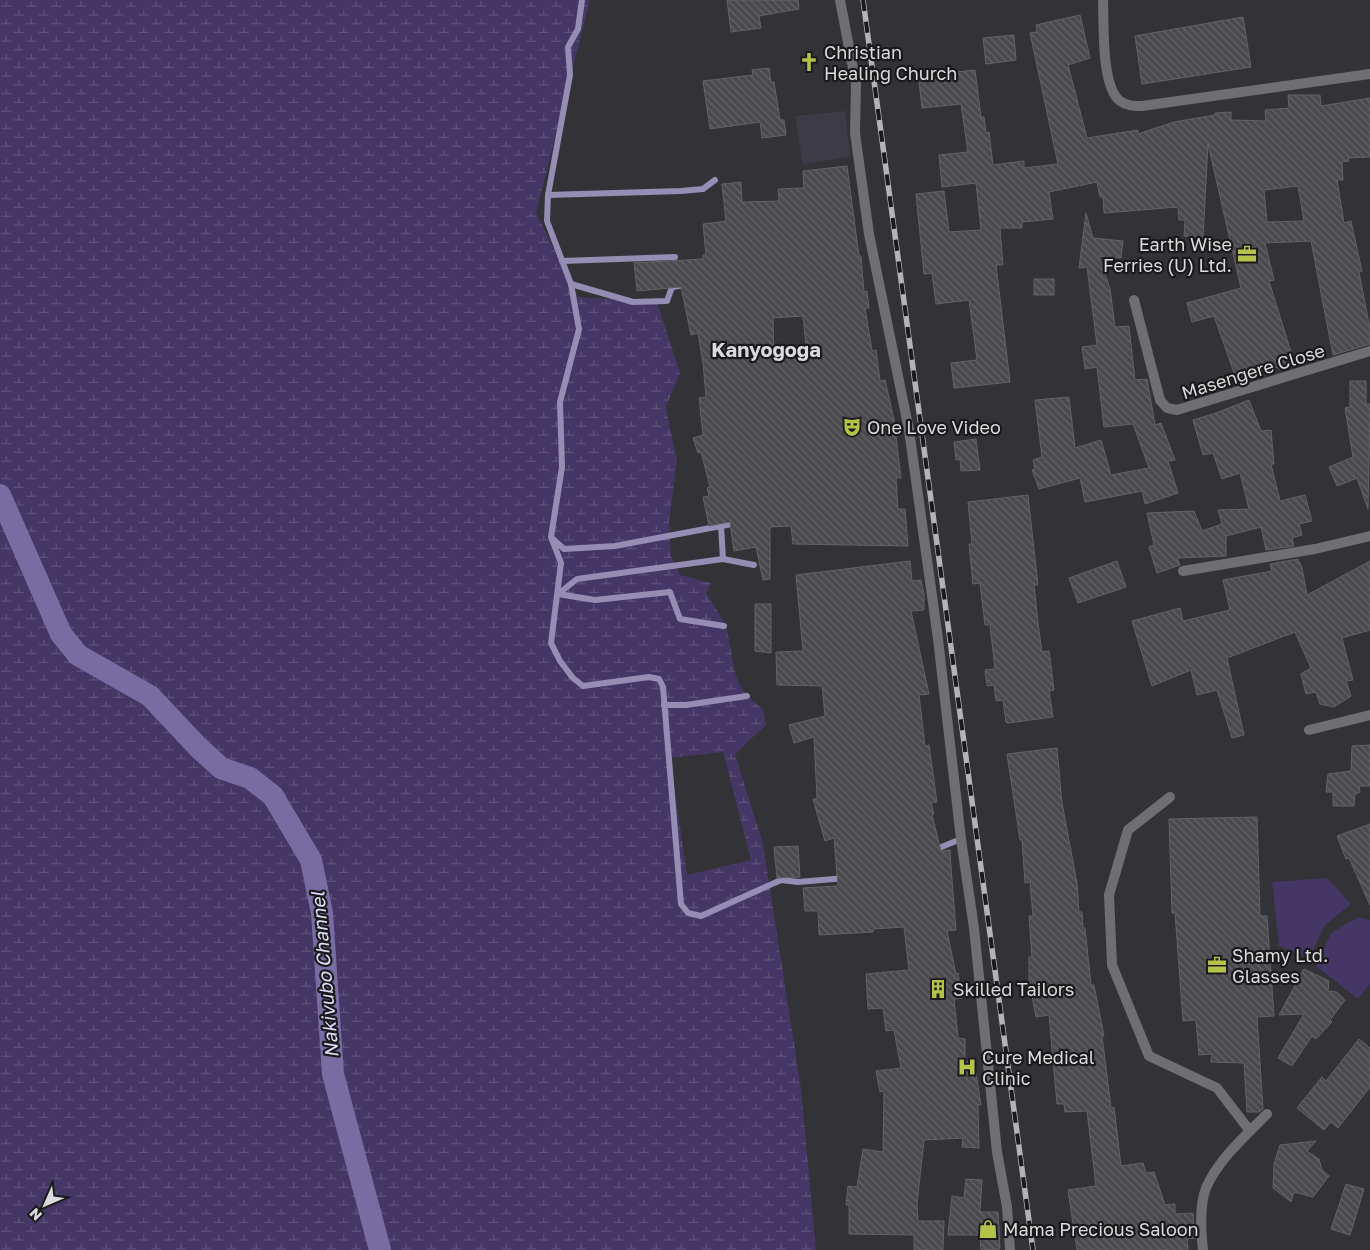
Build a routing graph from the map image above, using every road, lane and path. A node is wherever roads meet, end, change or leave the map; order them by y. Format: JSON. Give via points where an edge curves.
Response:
{"nodes":[{"id":1,"x":840,"y":0,"type":"edge"},
{"id":2,"x":1103,"y":0,"type":"edge"},
{"id":3,"x":1370,"y":74,"type":"edge"},
{"id":4,"x":1134,"y":300,"type":"dead end"},
{"id":5,"x":1370,"y":351,"type":"edge"},
{"id":6,"x":1370,"y":536,"type":"edge"},
{"id":7,"x":1183,"y":571,"type":"dead end"},
{"id":8,"x":1370,"y":715,"type":"edge"},
{"id":9,"x":1309,"y":730,"type":"dead end"},
{"id":10,"x":1170,"y":797,"type":"dead end"},
{"id":11,"x":1267,"y":1114,"type":"dead end"},
{"id":12,"x":1250,"y":1131,"type":"junction"},
{"id":13,"x":1010,"y":1250,"type":"edge"},
{"id":14,"x":1203,"y":1250,"type":"edge"}],
"edges":[{"from":1,"to":13,"type":"street","via":[[856,84],[855,133],[869,234],[909,430],[974,928]]},
{"from":2,"to":3,"type":"street","via":[[1106,64],[1111,88],[1119,100],[1130,106]]},
{"from":4,"to":5,"type":"street","name":"Masengere Close","via":[[1160,400],[1171,410]]},
{"from":6,"to":7,"type":"street","via":[[1315,549]]},
{"from":8,"to":9,"type":"street"},
{"from":10,"to":12,"type":"street","via":[[1128,830],[1109,895],[1112,965],[1149,1056],[1217,1088]]},
{"from":11,"to":12,"type":"street"},
{"from":12,"to":14,"type":"street","via":[[1218,1168],[1206,1188],[1202,1218]]}]}
